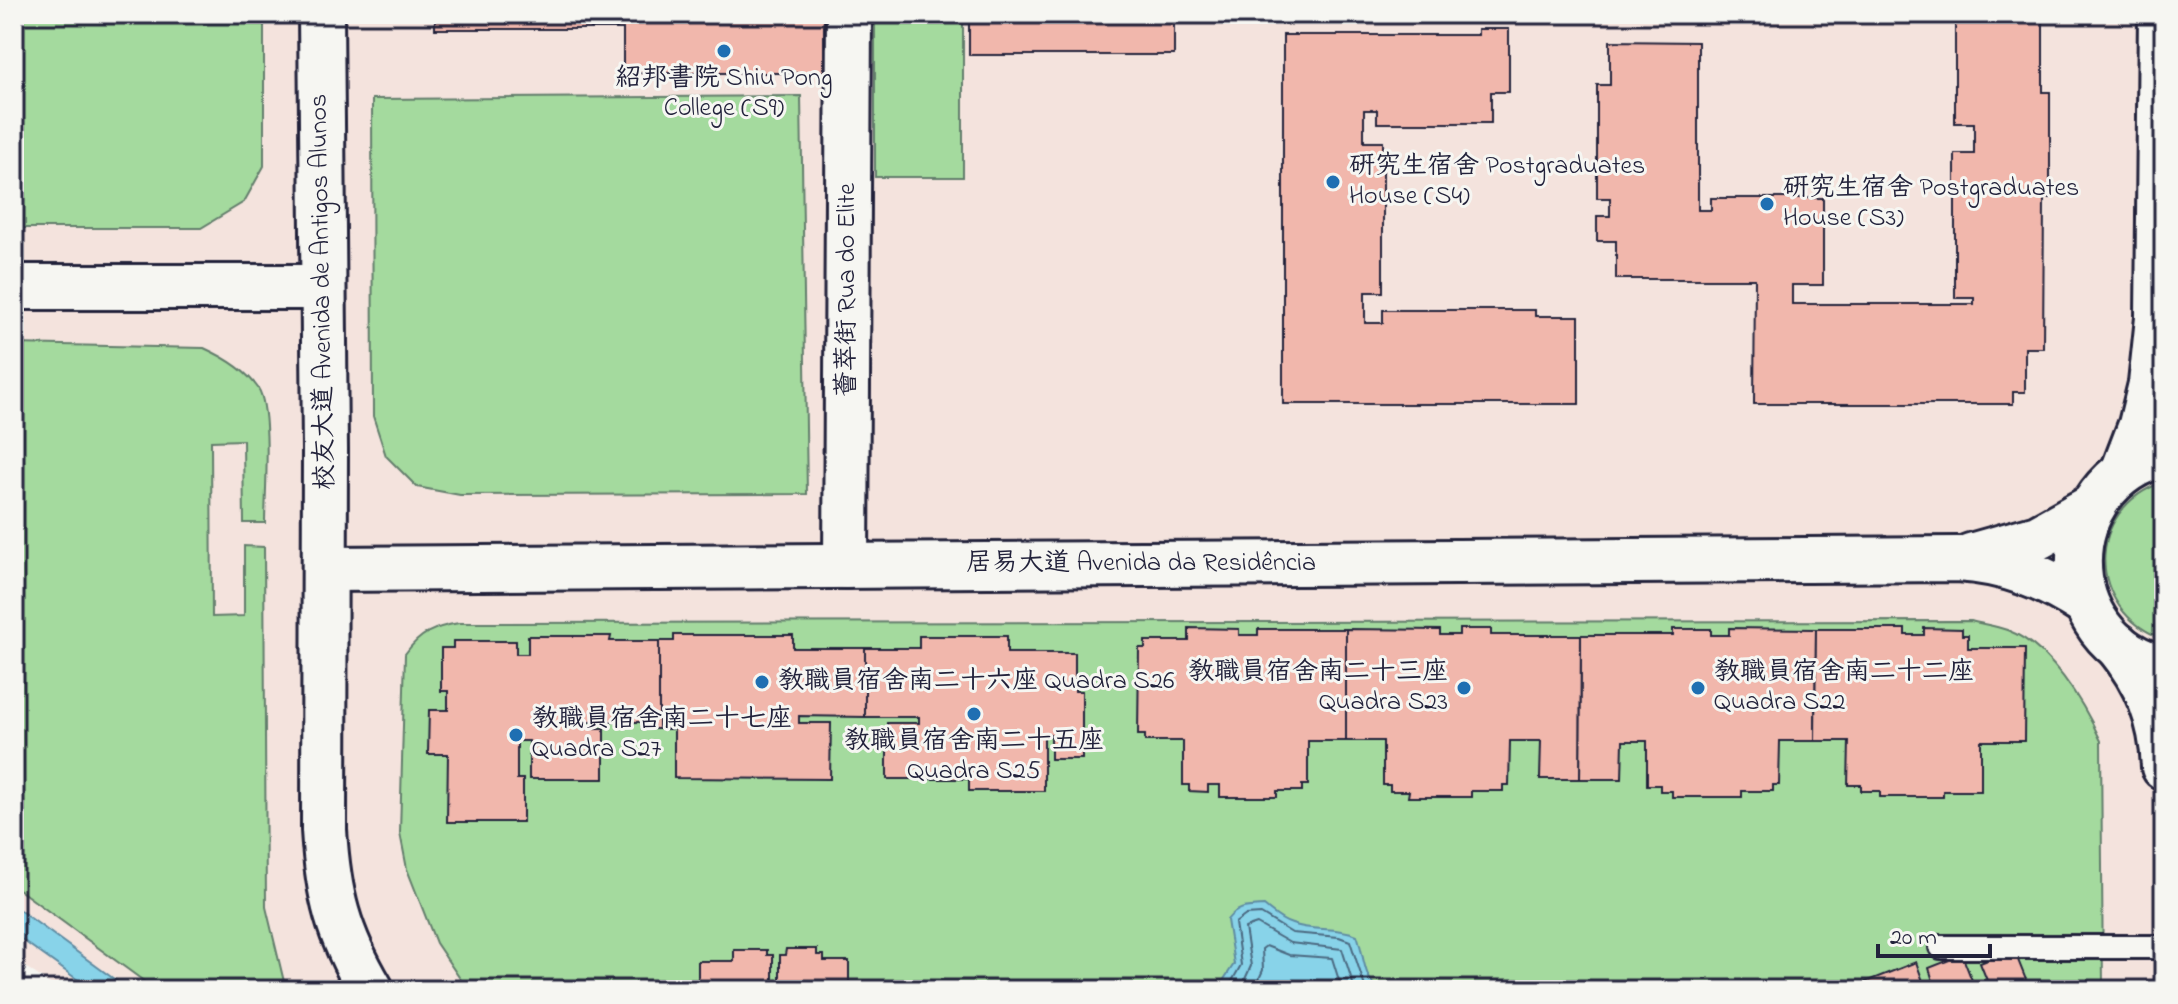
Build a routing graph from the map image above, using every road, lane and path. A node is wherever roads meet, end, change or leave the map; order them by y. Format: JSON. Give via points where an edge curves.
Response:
{"nodes":[{"id":1,"x":321,"y":14,"type":"edge"},
{"id":2,"x":849,"y":14,"type":"edge"},
{"id":3,"x":2161,"y":14,"type":"edge"},
{"id":4,"x":14,"y":287,"type":"edge"},
{"id":5,"x":323,"y":287,"type":"junction"},
{"id":6,"x":2164,"y":454,"type":"edge"},
{"id":7,"x":2123,"y":472,"type":"junction"},
{"id":8,"x":2092,"y":507,"type":"junction"},
{"id":9,"x":1957,"y":559,"type":"junction"},
{"id":10,"x":846,"y":566,"type":"junction"},
{"id":11,"x":325,"y":569,"type":"junction"},
{"id":12,"x":2086,"y":604,"type":"junction"},
{"id":13,"x":2117,"y":645,"type":"junction"},
{"id":14,"x":2164,"y":668,"type":"edge"},
{"id":15,"x":2164,"y":767,"type":"edge"},
{"id":16,"x":1941,"y":947,"type":"dead end"},
{"id":17,"x":2164,"y":947,"type":"edge"},
{"id":18,"x":371,"y":990,"type":"edge"}],
"edges":[{"from":1,"to":5,"type":"street","name":"校友大道 Avenida de Antigos Alunos"},
{"from":2,"to":10,"type":"street","name":"薈萃街 Rua do Elite"},
{"from":3,"to":7,"type":"street","via":[[2158,318],[2151,384]]},
{"from":4,"to":5,"type":"street"},
{"from":5,"to":11,"type":"street","name":"校友大道 Avenida de Antigos Alunos"},
{"from":6,"to":7,"type":"street"},
{"from":7,"to":8,"type":"street"},
{"from":8,"to":9,"type":"street","name":"居易大道 Avenida da Residência","via":[[2038,537]]},
{"from":8,"to":12,"type":"street","via":[[2079,544]]},
{"from":9,"to":10,"type":"street","name":"居易大道 Avenida da Residência"},
{"from":9,"to":12,"type":"street","name":"居易大道 Avenida da Residência","via":[[2025,571]]},
{"from":10,"to":11,"type":"street","name":"居易大道 Avenida da Residência"},
{"from":11,"to":18,"type":"street","name":"校友大道 Avenida de Antigos Alunos","via":[[326,872],[341,929]]},
{"from":12,"to":13,"type":"street"},
{"from":13,"to":14,"type":"street"},
{"from":13,"to":15,"type":"street","via":[[2151,699]]},
{"from":16,"to":17,"type":"lane"}]}
